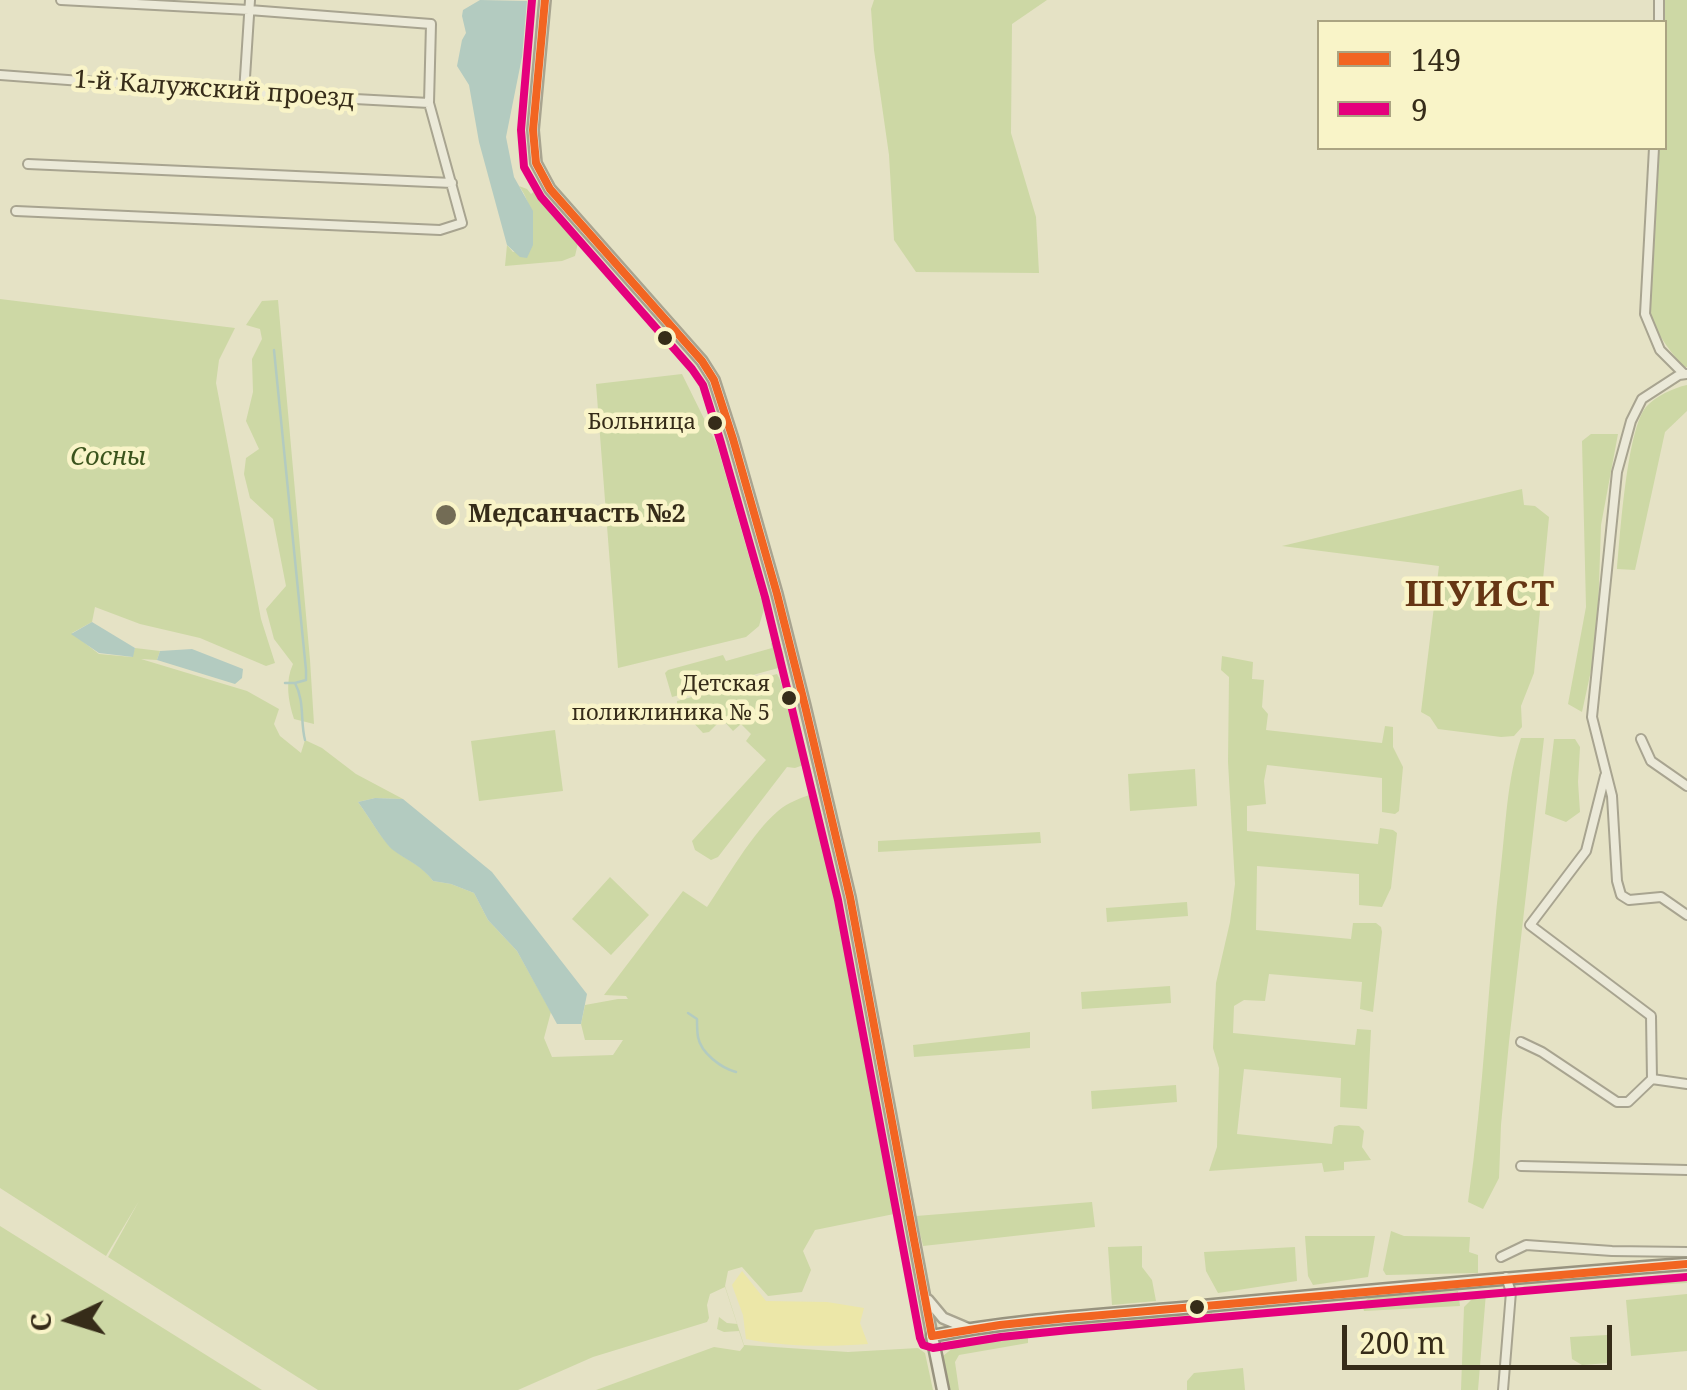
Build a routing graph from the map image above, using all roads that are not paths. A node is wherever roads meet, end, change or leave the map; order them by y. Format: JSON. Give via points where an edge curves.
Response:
{"nodes":[{"id":1,"x":61,"y":0,"type":"edge"},
{"id":2,"x":545,"y":0,"type":"edge"},
{"id":3,"x":250,"y":5,"type":"edge"},
{"id":4,"x":0,"y":75,"type":"edge"},
{"id":5,"x":244,"y":93,"type":"junction"},
{"id":6,"x":428,"y":103,"type":"junction"},
{"id":7,"x":1654,"y":150,"type":"edge"},
{"id":8,"x":28,"y":164,"type":"dead end"},
{"id":9,"x":452,"y":183,"type":"junction"},
{"id":10,"x":16,"y":211,"type":"dead end"},
{"id":11,"x":1685,"y":374,"type":"edge"},
{"id":12,"x":1641,"y":739,"type":"dead end"},
{"id":13,"x":1605,"y":776,"type":"junction"},
{"id":14,"x":1687,"y":786,"type":"edge"},
{"id":15,"x":1687,"y":915,"type":"edge"},
{"id":16,"x":1521,"y":1042,"type":"dead end"},
{"id":17,"x":1652,"y":1079,"type":"junction"},
{"id":18,"x":1687,"y":1084,"type":"edge"},
{"id":19,"x":1521,"y":1166,"type":"dead end"},
{"id":20,"x":1687,"y":1170,"type":"edge"},
{"id":21,"x":1687,"y":1252,"type":"edge"},
{"id":22,"x":1502,"y":1257,"type":"dead end"},
{"id":23,"x":1687,"y":1264,"type":"edge"},
{"id":24,"x":1506,"y":1278,"type":"junction"},
{"id":25,"x":924,"y":1294,"type":"junction"},
{"id":26,"x":970,"y":1329,"type":"junction"},
{"id":27,"x":932,"y":1336,"type":"junction"},
{"id":28,"x":942,"y":1390,"type":"edge"},
{"id":29,"x":1502,"y":1390,"type":"edge"}],
"edges":[{"from":1,"to":3,"type":"street"},
{"from":2,"to":25,"type":"street","via":[[536,163],[550,190],[690,345],[722,406],[785,622],[850,896]]},
{"from":3,"to":5,"type":"street"},
{"from":3,"to":6,"type":"street","via":[[431,24]]},
{"from":4,"to":5,"type":"street","name":"1-й Калужский проезд"},
{"from":5,"to":6,"type":"street","name":"1-й Калужский проезд"},
{"from":6,"to":9,"type":"street"},
{"from":7,"to":11,"type":"street","via":[[1645,314],[1660,350]]},
{"from":8,"to":9,"type":"street"},
{"from":9,"to":10,"type":"street","via":[[462,223],[440,230]]},
{"from":11,"to":13,"type":"street","via":[[1642,399],[1617,472],[1592,716]]},
{"from":12,"to":14,"type":"street","via":[[1651,761]]},
{"from":13,"to":15,"type":"street","via":[[1621,896],[1661,897]]},
{"from":13,"to":17,"type":"street","via":[[1586,851],[1530,925],[1652,1016]]},
{"from":16,"to":17,"type":"street","via":[[1617,1102],[1628,1102]]},
{"from":17,"to":18,"type":"street"},
{"from":19,"to":20,"type":"street"},
{"from":21,"to":22,"type":"street","via":[[1526,1245]]},
{"from":23,"to":24,"type":"main road"},
{"from":24,"to":26,"type":"main road"},
{"from":24,"to":29,"type":"street","via":[[1511,1292]]},
{"from":25,"to":26,"type":"street","via":[[944,1318]]},
{"from":25,"to":27,"type":"street"},
{"from":26,"to":27,"type":"main road"},
{"from":27,"to":28,"type":"main road"}]}
